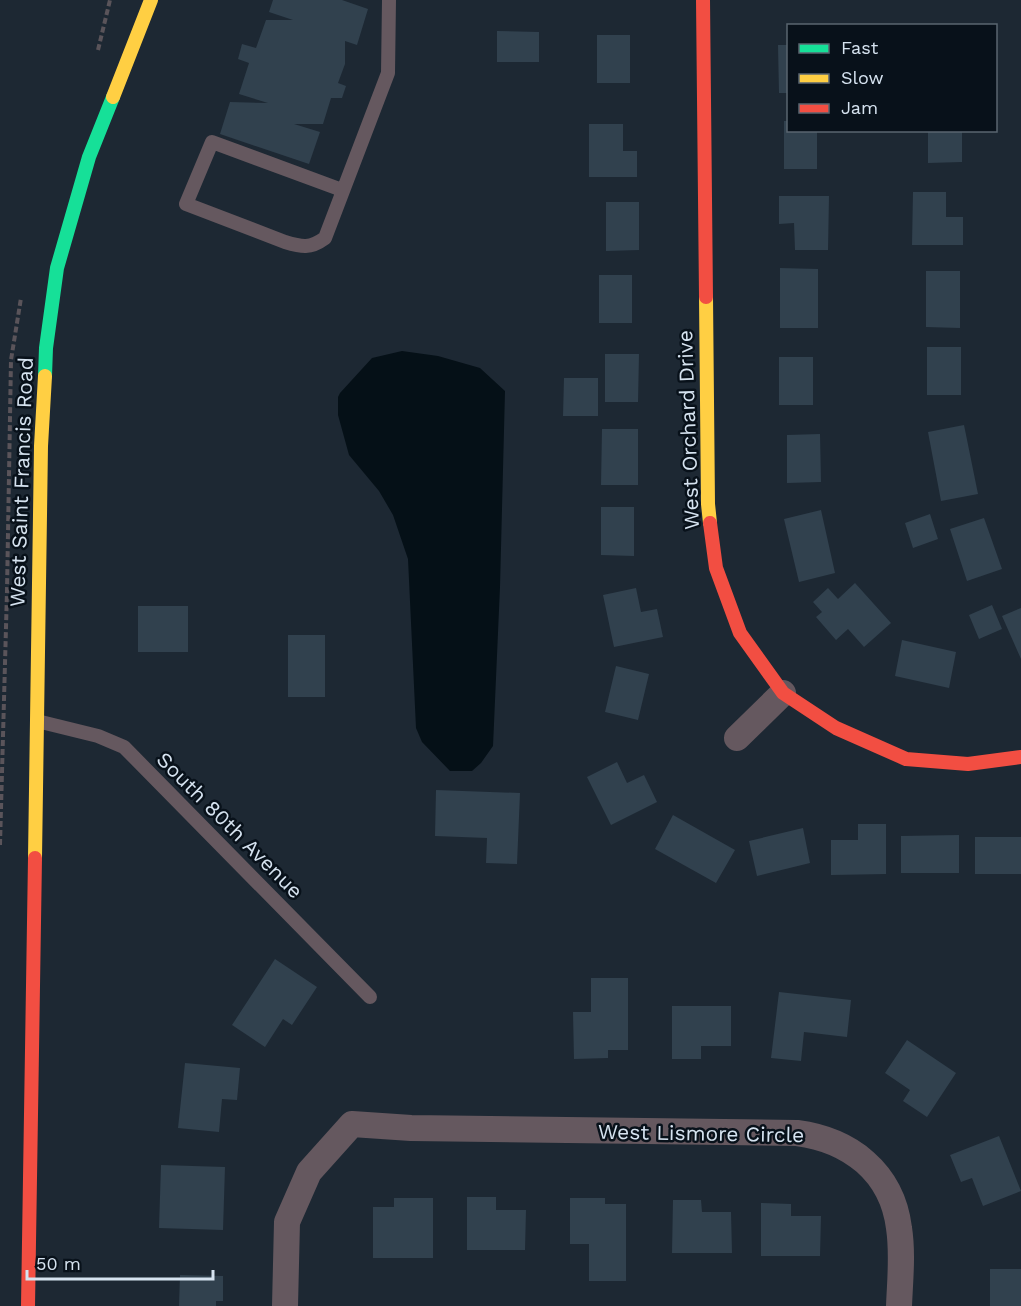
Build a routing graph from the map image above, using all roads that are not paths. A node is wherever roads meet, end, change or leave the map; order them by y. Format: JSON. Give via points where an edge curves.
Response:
{"nodes":[{"id":1,"x":151,"y":0,"type":"edge"},
{"id":2,"x":389,"y":0,"type":"edge"},
{"id":3,"x":703,"y":0,"type":"edge"},
{"id":4,"x":342,"y":190,"type":"junction"},
{"id":5,"x":783,"y":693,"type":"junction"},
{"id":6,"x":37,"y":721,"type":"junction"},
{"id":7,"x":737,"y":738,"type":"dead end"},
{"id":8,"x":1021,"y":757,"type":"edge"},
{"id":9,"x":370,"y":997,"type":"dead end"},
{"id":10,"x":28,"y":1306,"type":"edge"},
{"id":11,"x":285,"y":1306,"type":"edge"},
{"id":12,"x":899,"y":1306,"type":"edge"}],
"edges":[{"from":1,"to":6,"type":"street","name":"West Saint Francis Road","via":[[89,157],[57,268],[46,348],[41,435]]},
{"from":2,"to":4,"type":"lane","via":[[388,73]]},
{"from":3,"to":5,"type":"street","name":"West Orchard Drive","via":[[708,504],[716,567],[740,633]]},
{"from":4,"to":4,"type":"lane","via":[[325,238],[310,247],[285,242],[186,204],[212,142]]},
{"from":5,"to":7,"type":"street"},
{"from":5,"to":8,"type":"street","name":"West Orchard Drive","via":[[836,728],[906,759],[968,764]]},
{"from":6,"to":9,"type":"lane","name":"South 80th Avenue","via":[[98,736],[124,747]]},
{"from":6,"to":10,"type":"street","name":"West Saint Francis Road"},
{"from":11,"to":12,"type":"street","name":"West Lismore Circle","via":[[287,1222],[309,1172],[352,1124],[797,1132],[826,1138],[861,1157],[887,1189],[899,1228]]}]}
